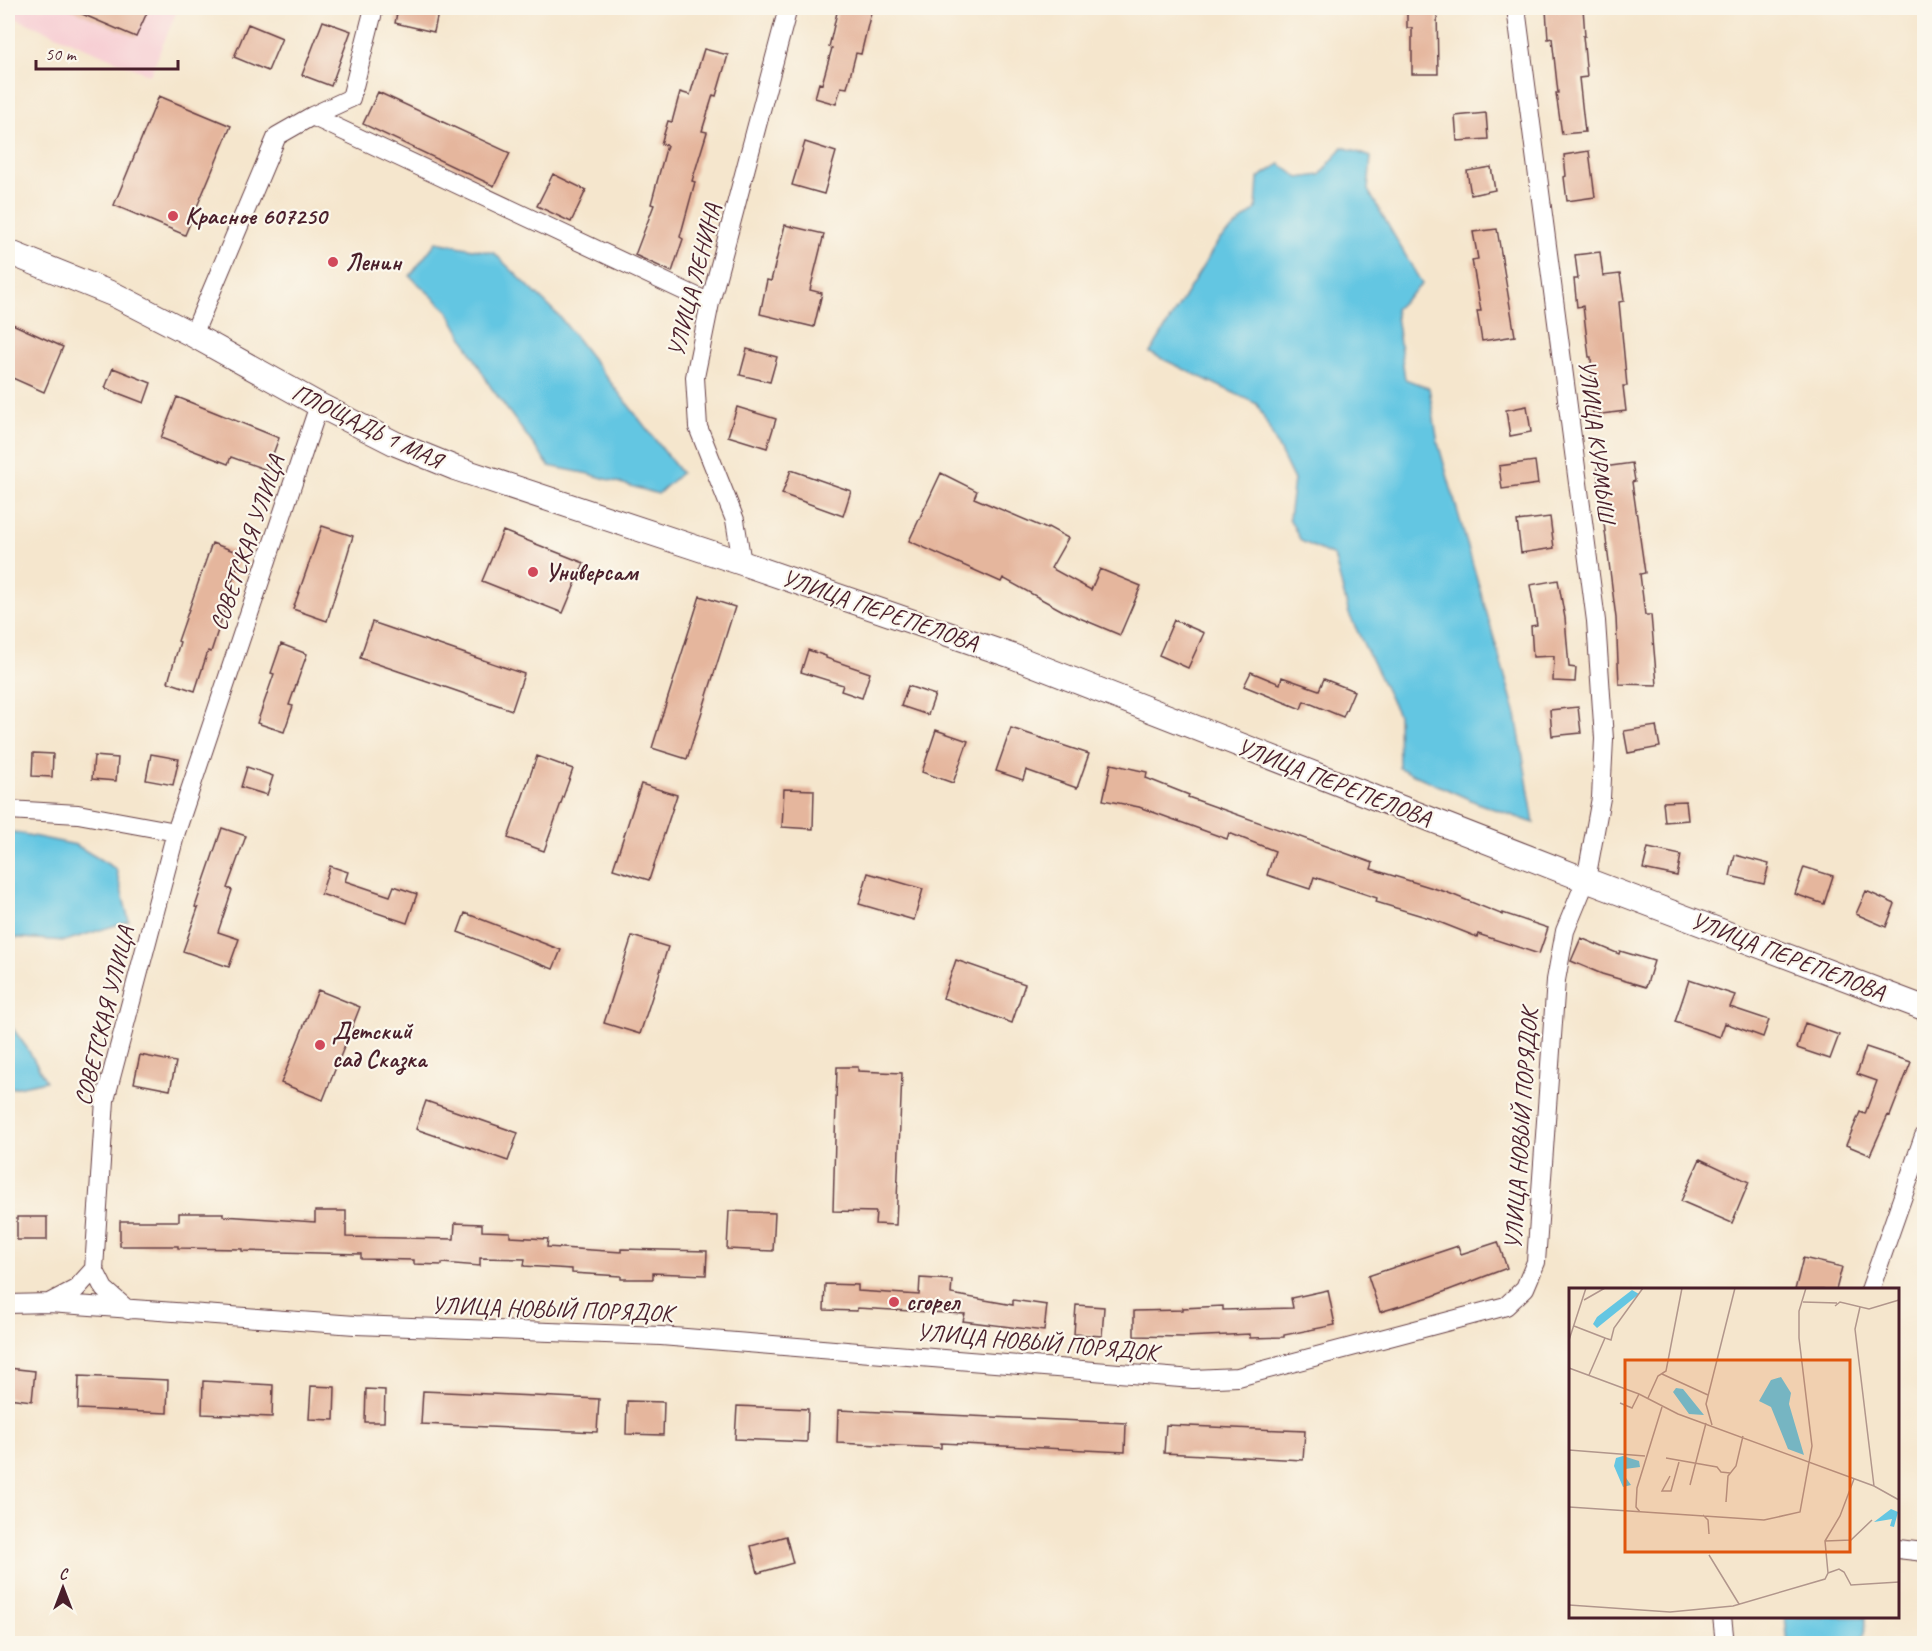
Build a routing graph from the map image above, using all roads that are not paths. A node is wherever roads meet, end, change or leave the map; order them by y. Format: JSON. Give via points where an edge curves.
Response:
{"nodes":[{"id":1,"x":375,"y":8,"type":"edge"},
{"id":2,"x":788,"y":8,"type":"edge"},
{"id":3,"x":1516,"y":8,"type":"edge"},
{"id":4,"x":312,"y":116,"type":"junction"},
{"id":5,"x":8,"y":252,"type":"edge"},
{"id":6,"x":710,"y":303,"type":"junction"},
{"id":7,"x":193,"y":335,"type":"junction"},
{"id":8,"x":319,"y":405,"type":"junction"},
{"id":9,"x":742,"y":562,"type":"junction"},
{"id":10,"x":8,"y":810,"type":"edge"},
{"id":11,"x":176,"y":832,"type":"junction"},
{"id":12,"x":1586,"y":880,"type":"junction"},
{"id":13,"x":1924,"y":1008,"type":"edge"},
{"id":14,"x":1924,"y":1136,"type":"edge"},
{"id":15,"x":94,"y":1269,"type":"junction"},
{"id":16,"x":1871,"y":1288,"type":"edge"},
{"id":17,"x":49,"y":1303,"type":"junction"},
{"id":18,"x":8,"y":1304,"type":"edge"},
{"id":19,"x":128,"y":1310,"type":"junction"},
{"id":20,"x":1899,"y":1549,"type":"edge"},
{"id":21,"x":1924,"y":1552,"type":"edge"},
{"id":22,"x":1722,"y":1618,"type":"edge"},
{"id":23,"x":1725,"y":1644,"type":"edge"}],
"edges":[{"from":1,"to":4,"type":"street","via":[[351,98]]},
{"from":2,"to":6,"type":"street","name":"УЛИЦА ЛЕНИНА"},
{"from":3,"to":12,"type":"street","name":"УЛИЦА КУРМЫШ","via":[[1596,621],[1604,739],[1601,798]]},
{"from":4,"to":6,"type":"street"},
{"from":4,"to":7,"type":"street","via":[[278,136]]},
{"from":5,"to":7,"type":"street","name":"ПЛОЩАДЬ 1 МАЯ","via":[[115,295]]},
{"from":6,"to":9,"type":"street","name":"УЛИЦА ЛЕНИНА","via":[[695,377],[698,427],[735,520]]},
{"from":7,"to":8,"type":"street","name":"ПЛОЩАДЬ 1 МАЯ"},
{"from":8,"to":9,"type":"street","name":"ПЛОЩАДЬ 1 МАЯ","via":[[396,444],[455,468]]},
{"from":8,"to":11,"type":"street","name":"СОВЕТСКАЯ УЛИЦА"},
{"from":9,"to":12,"type":"street","name":"УЛИЦА ПЕРЕПЕЛОВА","via":[[1012,656]]},
{"from":10,"to":11,"type":"street","via":[[78,814]]},
{"from":11,"to":15,"type":"street","name":"СОВЕТСКАЯ УЛИЦА","via":[[105,1100]]},
{"from":12,"to":13,"type":"street","name":"УЛИЦА ПЕРЕПЕЛОВА"},
{"from":12,"to":19,"type":"street","name":"УЛИЦА НОВЫЙ ПОРЯДОК","via":[[1565,931],[1556,980],[1536,1262],[1525,1288],[1506,1306],[1238,1377],[1193,1379],[661,1336],[355,1325]]},
{"from":14,"to":16,"type":"street"},
{"from":15,"to":17,"type":"street","via":[[76,1289]]},
{"from":15,"to":19,"type":"street","via":[[104,1289]]},
{"from":17,"to":18,"type":"street","name":"УЛИЦА НОВЫЙ ПОРЯДОК"},
{"from":17,"to":19,"type":"street","name":"УЛИЦА НОВЫЙ ПОРЯДОК"},
{"from":20,"to":21,"type":"street"},
{"from":22,"to":23,"type":"street"}]}
